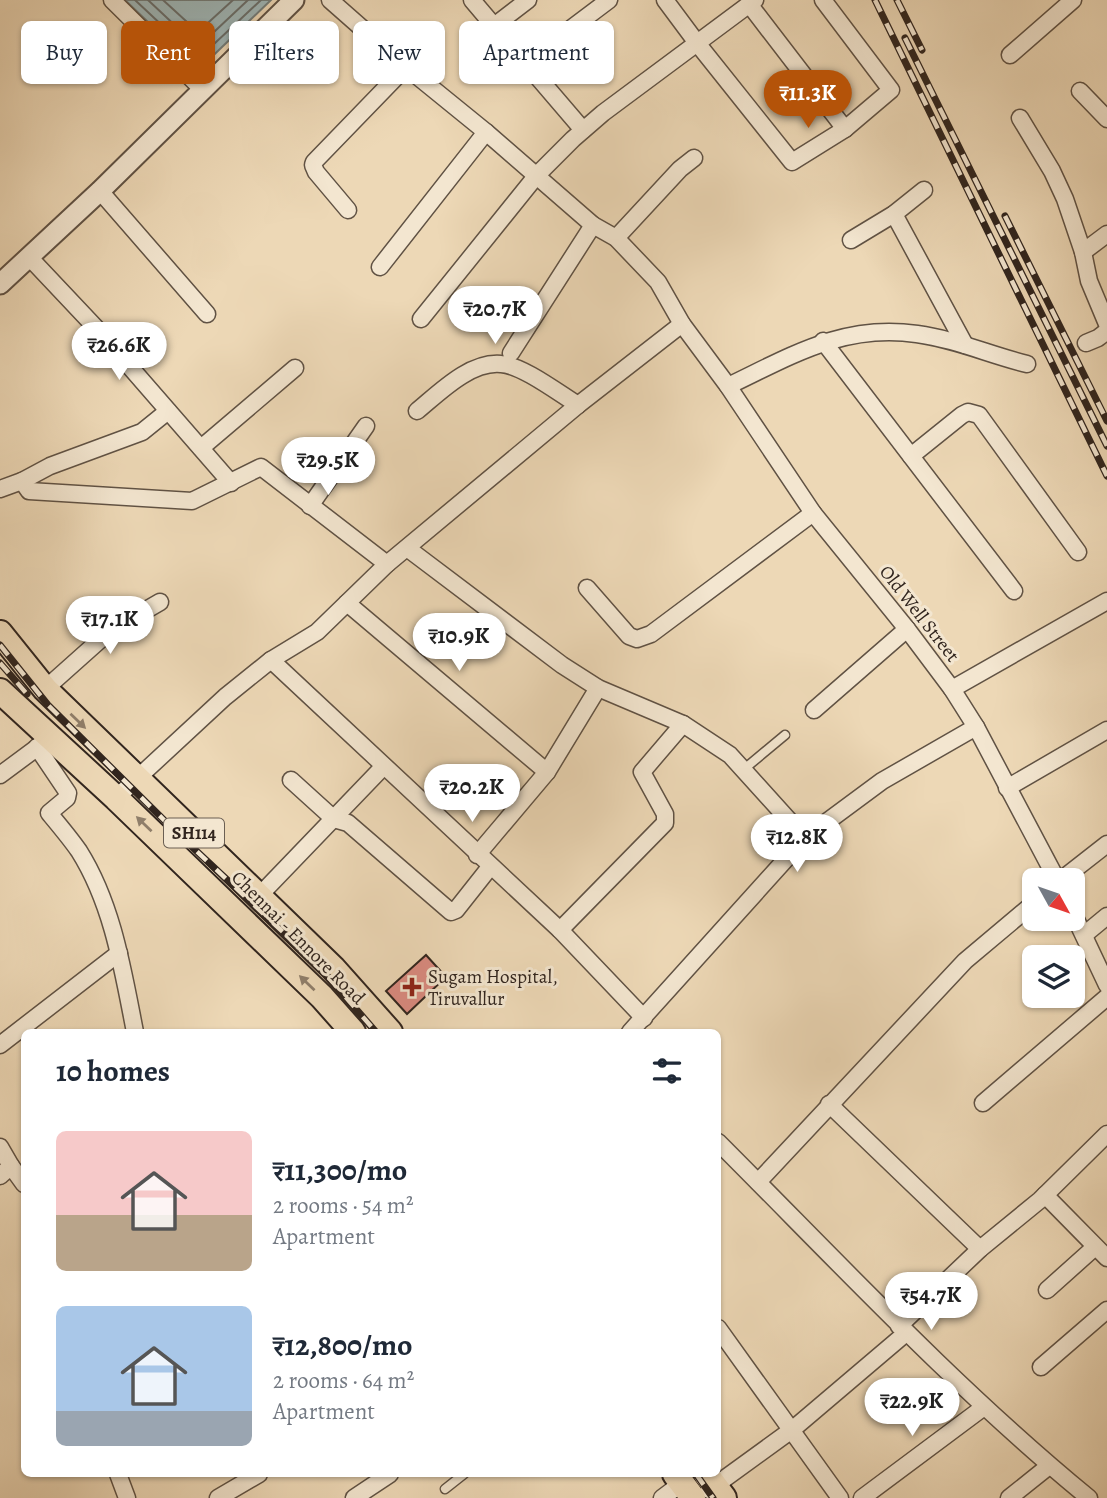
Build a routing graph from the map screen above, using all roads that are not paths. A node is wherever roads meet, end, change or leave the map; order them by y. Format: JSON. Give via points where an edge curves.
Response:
{"nodes":[{"id":1,"x":112,"y":0,"type":"edge"},
{"id":2,"x":294,"y":0,"type":"edge"},
{"id":3,"x":330,"y":0,"type":"edge"},
{"id":4,"x":472,"y":0,"type":"edge"},
{"id":5,"x":528,"y":0,"type":"edge"},
{"id":6,"x":609,"y":0,"type":"edge"},
{"id":7,"x":665,"y":0,"type":"edge"},
{"id":8,"x":823,"y":0,"type":"edge"},
{"id":9,"x":1073,"y":0,"type":"edge"},
{"id":10,"x":752,"y":2,"type":"edge"},
{"id":11,"x":353,"y":21,"type":"edge"},
{"id":12,"x":490,"y":21,"type":"edge"},
{"id":13,"x":501,"y":21,"type":"edge"},
{"id":14,"x":581,"y":21,"type":"edge"},
{"id":15,"x":697,"y":43,"type":"junction"},
{"id":16,"x":1010,"y":55,"type":"dead end"},
{"id":17,"x":390,"y":84,"type":"edge"},
{"id":18,"x":426,"y":84,"type":"edge"},
{"id":19,"x":542,"y":84,"type":"edge"},
{"id":20,"x":202,"y":89,"type":"junction"},
{"id":21,"x":1080,"y":91,"type":"dead end"},
{"id":22,"x":1020,"y":118,"type":"dead end"},
{"id":23,"x":1107,"y":119,"type":"edge"},
{"id":24,"x":845,"y":129,"type":"junction"},
{"id":25,"x":583,"y":130,"type":"junction"},
{"id":26,"x":486,"y":132,"type":"junction"},
{"id":27,"x":694,"y":158,"type":"dead end"},
{"id":28,"x":537,"y":175,"type":"junction"},
{"id":29,"x":923,"y":190,"type":"dead end"},
{"id":30,"x":100,"y":191,"type":"junction"},
{"id":31,"x":348,"y":210,"type":"dead end"},
{"id":32,"x":894,"y":214,"type":"junction"},
{"id":33,"x":593,"y":225,"type":"junction"},
{"id":34,"x":1107,"y":234,"type":"edge"},
{"id":35,"x":616,"y":238,"type":"junction"},
{"id":36,"x":850,"y":240,"type":"dead end"},
{"id":37,"x":1083,"y":251,"type":"junction"},
{"id":38,"x":30,"y":258,"type":"junction"},
{"id":39,"x":380,"y":267,"type":"dead end"},
{"id":40,"x":0,"y":284,"type":"edge"},
{"id":41,"x":207,"y":314,"type":"dead end"},
{"id":42,"x":421,"y":319,"type":"dead end"},
{"id":43,"x":682,"y":324,"type":"junction"},
{"id":44,"x":1107,"y":324,"type":"edge"},
{"id":45,"x":823,"y":341,"type":"junction"},
{"id":46,"x":965,"y":345,"type":"junction"},
{"id":47,"x":511,"y":353,"type":"dead end"},
{"id":48,"x":1027,"y":364,"type":"dead end"},
{"id":49,"x":295,"y":368,"type":"dead end"},
{"id":50,"x":728,"y":386,"type":"junction"},
{"id":51,"x":578,"y":405,"type":"junction"},
{"id":52,"x":169,"y":411,"type":"junction"},
{"id":53,"x":417,"y":411,"type":"dead end"},
{"id":54,"x":366,"y":426,"type":"dead end"},
{"id":55,"x":201,"y":448,"type":"junction"},
{"id":56,"x":911,"y":456,"type":"junction"},
{"id":57,"x":22,"y":481,"type":"junction"},
{"id":58,"x":232,"y":483,"type":"junction"},
{"id":59,"x":0,"y":489,"type":"edge"},
{"id":60,"x":310,"y":506,"type":"junction"},
{"id":61,"x":813,"y":513,"type":"junction"},
{"id":62,"x":407,"y":548,"type":"junction"},
{"id":63,"x":1078,"y":552,"type":"dead end"},
{"id":64,"x":387,"y":564,"type":"junction"},
{"id":65,"x":587,"y":588,"type":"dead end"},
{"id":66,"x":1014,"y":591,"type":"dead end"},
{"id":67,"x":1107,"y":600,"type":"edge"},
{"id":68,"x":160,"y":602,"type":"dead end"},
{"id":69,"x":347,"y":603,"type":"junction"},
{"id":70,"x":907,"y":629,"type":"junction"},
{"id":71,"x":0,"y":633,"type":"edge"},
{"id":72,"x":271,"y":660,"type":"junction"},
{"id":73,"x":598,"y":688,"type":"junction"},
{"id":74,"x":45,"y":689,"type":"junction"},
{"id":75,"x":952,"y":690,"type":"junction"},
{"id":76,"x":0,"y":691,"type":"edge"},
{"id":77,"x":814,"y":710,"type":"dead end"},
{"id":78,"x":683,"y":724,"type":"junction"},
{"id":79,"x":976,"y":727,"type":"junction"},
{"id":80,"x":1107,"y":730,"type":"edge"},
{"id":81,"x":785,"y":735,"type":"dead end"},
{"id":82,"x":43,"y":742,"type":"junction"},
{"id":83,"x":384,"y":766,"type":"junction"},
{"id":84,"x":743,"y":770,"type":"junction"},
{"id":85,"x":547,"y":772,"type":"junction"},
{"id":86,"x":0,"y":775,"type":"edge"},
{"id":87,"x":138,"y":779,"type":"junction"},
{"id":88,"x":291,"y":780,"type":"dead end"},
{"id":89,"x":1007,"y":788,"type":"junction"},
{"id":90,"x":116,"y":798,"type":"junction"},
{"id":91,"x":334,"y":819,"type":"junction"},
{"id":92,"x":805,"y":838,"type":"junction"},
{"id":93,"x":1107,"y":844,"type":"edge"},
{"id":94,"x":477,"y":855,"type":"junction"},
{"id":95,"x":490,"y":867,"type":"junction"},
{"id":96,"x":1052,"y":868,"type":"edge"},
{"id":97,"x":1075,"y":868,"type":"edge"},
{"id":98,"x":259,"y":896,"type":"junction"},
{"id":99,"x":1022,"y":912,"type":"edge"},
{"id":100,"x":1107,"y":916,"type":"edge"},
{"id":101,"x":560,"y":930,"type":"junction"},
{"id":102,"x":1082,"y":931,"type":"edge"},
{"id":103,"x":1084,"y":935,"type":"junction"},
{"id":104,"x":119,"y":953,"type":"junction"},
{"id":105,"x":1107,"y":985,"type":"edge"},
{"id":106,"x":1107,"y":997,"type":"edge"},
{"id":107,"x":644,"y":1018,"type":"junction"},
{"id":108,"x":382,"y":1023,"type":"edge"},
{"id":109,"x":134,"y":1029,"type":"edge"},
{"id":110,"x":349,"y":1029,"type":"edge"},
{"id":111,"x":361,"y":1029,"type":"edge"},
{"id":112,"x":633,"y":1029,"type":"edge"},
{"id":113,"x":0,"y":1045,"type":"edge"},
{"id":114,"x":983,"y":1103,"type":"dead end"},
{"id":115,"x":829,"y":1104,"type":"junction"},
{"id":116,"x":1107,"y":1135,"type":"edge"},
{"id":117,"x":721,"y":1145,"type":"edge"},
{"id":118,"x":0,"y":1147,"type":"edge"},
{"id":119,"x":6,"y":1171,"type":"edge"},
{"id":120,"x":21,"y":1182,"type":"edge"},
{"id":121,"x":758,"y":1182,"type":"junction"},
{"id":122,"x":1045,"y":1195,"type":"junction"},
{"id":123,"x":980,"y":1249,"type":"junction"},
{"id":124,"x":1101,"y":1252,"type":"edge"},
{"id":125,"x":1047,"y":1290,"type":"dead end"},
{"id":126,"x":1107,"y":1310,"type":"edge"},
{"id":127,"x":903,"y":1330,"type":"junction"},
{"id":128,"x":721,"y":1332,"type":"edge"},
{"id":129,"x":1041,"y":1367,"type":"dead end"},
{"id":130,"x":984,"y":1406,"type":"junction"},
{"id":131,"x":793,"y":1429,"type":"junction"},
{"id":132,"x":1049,"y":1466,"type":"junction"},
{"id":133,"x":721,"y":1473,"type":"edge"},
{"id":134,"x":119,"y":1477,"type":"edge"},
{"id":135,"x":254,"y":1477,"type":"edge"},
{"id":136,"x":386,"y":1477,"type":"edge"},
{"id":137,"x":460,"y":1477,"type":"edge"},
{"id":138,"x":715,"y":1477,"type":"edge"},
{"id":139,"x":699,"y":1487,"type":"edge"},
{"id":140,"x":444,"y":1489,"type":"dead end"},
{"id":141,"x":127,"y":1498,"type":"edge"},
{"id":142,"x":218,"y":1498,"type":"edge"},
{"id":143,"x":354,"y":1498,"type":"edge"},
{"id":144,"x":662,"y":1498,"type":"edge"},
{"id":145,"x":841,"y":1498,"type":"edge"},
{"id":146,"x":862,"y":1498,"type":"edge"},
{"id":147,"x":1009,"y":1498,"type":"edge"},
{"id":148,"x":1089,"y":1498,"type":"edge"}],
"edges":[{"from":1,"to":20,"type":"street"},
{"from":2,"to":20,"type":"street"},
{"from":3,"to":11,"type":"street","name":"Old Well Street"},
{"from":4,"to":12,"type":"street"},
{"from":5,"to":13,"type":"street"},
{"from":6,"to":14,"type":"street"},
{"from":7,"to":15,"type":"street"},
{"from":8,"to":24,"type":"street","via":[[891,90]]},
{"from":9,"to":16,"type":"street"},
{"from":10,"to":15,"type":"street"},
{"from":10,"to":24,"type":"street"},
{"from":15,"to":24,"type":"street","via":[[792,162]]},
{"from":15,"to":25,"type":"street"},
{"from":17,"to":31,"type":"street","via":[[314,162],[313,168]]},
{"from":18,"to":26,"type":"street","name":"Old Well Street"},
{"from":19,"to":25,"type":"street"},
{"from":20,"to":30,"type":"street"},
{"from":21,"to":23,"type":"street"},
{"from":22,"to":37,"type":"street","via":[[1056,180]]},
{"from":25,"to":28,"type":"street"},
{"from":26,"to":28,"type":"street","name":"Old Well Street"},
{"from":26,"to":39,"type":"street"},
{"from":27,"to":35,"type":"street"},
{"from":28,"to":33,"type":"street","name":"Old Well Street"},
{"from":28,"to":42,"type":"street"},
{"from":29,"to":32,"type":"street"},
{"from":30,"to":38,"type":"street"},
{"from":30,"to":41,"type":"street"},
{"from":32,"to":36,"type":"street"},
{"from":32,"to":46,"type":"street"},
{"from":33,"to":35,"type":"street","name":"Old Well Street"},
{"from":33,"to":47,"type":"street"},
{"from":34,"to":37,"type":"street"},
{"from":35,"to":43,"type":"street","name":"Old Well Street","via":[[657,282]]},
{"from":37,"to":44,"type":"street","via":[[1089,281]]},
{"from":38,"to":40,"type":"street"},
{"from":38,"to":52,"type":"street"},
{"from":43,"to":50,"type":"street","name":"Old Well Street"},
{"from":43,"to":51,"type":"street"},
{"from":45,"to":46,"type":"street","via":[[863,333],[916,333]]},
{"from":45,"to":50,"type":"street"},
{"from":45,"to":56,"type":"street"},
{"from":46,"to":48,"type":"street"},
{"from":49,"to":55,"type":"street"},
{"from":50,"to":61,"type":"street","name":"Old Well Street"},
{"from":51,"to":53,"type":"street","via":[[501,363],[464,375]]},
{"from":51,"to":62,"type":"street"},
{"from":52,"to":55,"type":"street"},
{"from":52,"to":57,"type":"street","via":[[142,432]]},
{"from":54,"to":60,"type":"street"},
{"from":55,"to":58,"type":"street"},
{"from":56,"to":63,"type":"street","via":[[962,415],[979,415]]},
{"from":56,"to":66,"type":"street"},
{"from":57,"to":58,"type":"street","via":[[29,491],[192,501]]},
{"from":57,"to":59,"type":"street"},
{"from":58,"to":60,"type":"street","via":[[261,467]]},
{"from":60,"to":64,"type":"street"},
{"from":61,"to":65,"type":"street","via":[[651,634],[637,639],[629,636]]},
{"from":61,"to":70,"type":"street","name":"Old Well Street"},
{"from":62,"to":64,"type":"street"},
{"from":62,"to":73,"type":"street"},
{"from":64,"to":69,"type":"street"},
{"from":67,"to":75,"type":"street"},
{"from":68,"to":74,"type":"street","via":[[110,631]]},
{"from":69,"to":72,"type":"street","via":[[317,632]]},
{"from":69,"to":85,"type":"street"},
{"from":70,"to":75,"type":"street","name":"Old Well Street"},
{"from":70,"to":77,"type":"street"},
{"from":71,"to":74,"type":"main road","name":"Chennai - Ennore Road","number":"SH114"},
{"from":72,"to":83,"type":"street"},
{"from":72,"to":87,"type":"street"},
{"from":73,"to":78,"type":"street"},
{"from":73,"to":85,"type":"street"},
{"from":74,"to":87,"type":"main road","name":"Chennai - Ennore Road","number":"SH114","one_way":true},
{"from":75,"to":79,"type":"street","name":"Old Well Street"},
{"from":76,"to":82,"type":"main road","name":"Chennai - Ennore Road","number":"SH114"},
{"from":78,"to":84,"type":"street","via":[[730,755]]},
{"from":78,"to":101,"type":"street","via":[[642,772],[665,814],[665,823]]},
{"from":79,"to":89,"type":"street","name":"Old Well Street"},
{"from":79,"to":92,"type":"street","via":[[882,781]]},
{"from":80,"to":89,"type":"street"},
{"from":81,"to":84,"type":"lane"},
{"from":82,"to":86,"type":"street"},
{"from":82,"to":90,"type":"main road","name":"Chennai - Ennore Road","number":"SH114"},
{"from":82,"to":104,"type":"street","via":[[68,793],[49,813],[79,852],[105,904]]},
{"from":83,"to":91,"type":"street"},
{"from":83,"to":94,"type":"street"},
{"from":84,"to":92,"type":"street"},
{"from":85,"to":94,"type":"street"},
{"from":87,"to":90,"type":"street"},
{"from":87,"to":98,"type":"main road","name":"Chennai - Ennore Road","number":"SH114"},
{"from":88,"to":91,"type":"street"},
{"from":89,"to":96,"type":"street","name":"Old Well Street"},
{"from":110,"to":90,"type":"main road","name":"Chennai - Ennore Road","number":"SH114","one_way":true,"via":[[322,997]]},
{"from":91,"to":95,"type":"street","via":[[348,823],[451,912]]},
{"from":91,"to":98,"type":"street"},
{"from":92,"to":107,"type":"street"},
{"from":93,"to":97,"type":"street"},
{"from":94,"to":95,"type":"street"},
{"from":95,"to":101,"type":"street"},
{"from":98,"to":108,"type":"main road","name":"Chennai - Ennore Road","number":"SH114"},
{"from":99,"to":115,"type":"street","via":[[965,961]]},
{"from":100,"to":103,"type":"street"},
{"from":101,"to":107,"type":"street"},
{"from":102,"to":103,"type":"street"},
{"from":103,"to":105,"type":"street"},
{"from":104,"to":109,"type":"street"},
{"from":104,"to":113,"type":"street"},
{"from":106,"to":114,"type":"street"},
{"from":107,"to":112,"type":"street"},
{"from":108,"to":111,"type":"street"},
{"from":115,"to":121,"type":"street"},
{"from":115,"to":123,"type":"street"},
{"from":116,"to":122,"type":"street"},
{"from":117,"to":121,"type":"street"},
{"from":118,"to":119,"type":"street"},
{"from":119,"to":120,"type":"street"},
{"from":121,"to":127,"type":"street"},
{"from":122,"to":123,"type":"street"},
{"from":122,"to":124,"type":"street"},
{"from":123,"to":127,"type":"street"},
{"from":124,"to":125,"type":"street"},
{"from":126,"to":129,"type":"street"},
{"from":127,"to":130,"type":"street"},
{"from":127,"to":131,"type":"street"},
{"from":128,"to":131,"type":"street"},
{"from":130,"to":132,"type":"street"},
{"from":130,"to":146,"type":"street"},
{"from":131,"to":133,"type":"street"},
{"from":131,"to":145,"type":"street"},
{"from":132,"to":147,"type":"street"},
{"from":132,"to":148,"type":"street"},
{"from":134,"to":141,"type":"street"},
{"from":135,"to":142,"type":"street"},
{"from":136,"to":143,"type":"street"},
{"from":137,"to":140,"type":"lane"},
{"from":138,"to":139,"type":"street"},
{"from":139,"to":144,"type":"street"}]}
